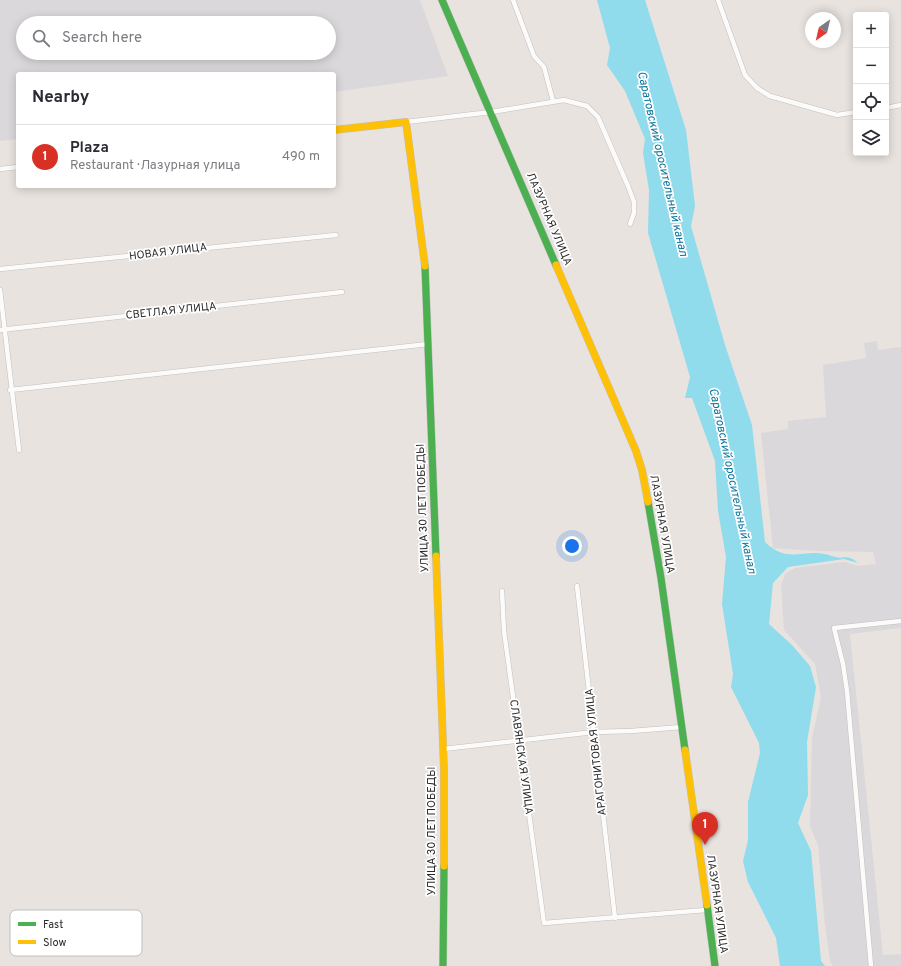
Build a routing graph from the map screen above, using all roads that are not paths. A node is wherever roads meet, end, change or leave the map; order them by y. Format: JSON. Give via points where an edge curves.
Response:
{"nodes":[{"id":1,"x":442,"y":0,"type":"edge"},
{"id":2,"x":513,"y":0,"type":"edge"},
{"id":3,"x":718,"y":0,"type":"edge"},
{"id":4,"x":554,"y":101,"type":"junction"},
{"id":5,"x":901,"y":105,"type":"edge"},
{"id":6,"x":889,"y":107,"type":"edge"},
{"id":7,"x":491,"y":112,"type":"junction"},
{"id":8,"x":853,"y":112,"type":"edge"},
{"id":9,"x":406,"y":122,"type":"junction"},
{"id":10,"x":336,"y":130,"type":"edge"},
{"id":11,"x":16,"y":167,"type":"edge"},
{"id":12,"x":0,"y":169,"type":"edge"},
{"id":13,"x":630,"y":224,"type":"dead end"},
{"id":14,"x":336,"y":235,"type":"dead end"},
{"id":15,"x":0,"y":269,"type":"edge"},
{"id":16,"x":0,"y":290,"type":"edge"},
{"id":17,"x":342,"y":292,"type":"dead end"},
{"id":18,"x":6,"y":329,"type":"junction"},
{"id":19,"x":0,"y":330,"type":"edge"},
{"id":20,"x":428,"y":344,"type":"junction"},
{"id":21,"x":10,"y":390,"type":"junction"},
{"id":22,"x":19,"y":450,"type":"dead end"},
{"id":23,"x":577,"y":586,"type":"dead end"},
{"id":24,"x":502,"y":591,"type":"dead end"},
{"id":25,"x":901,"y":621,"type":"edge"},
{"id":26,"x":682,"y":727,"type":"junction"},
{"id":27,"x":594,"y":732,"type":"junction"},
{"id":28,"x":518,"y":740,"type":"junction"},
{"id":29,"x":443,"y":749,"type":"junction"},
{"id":30,"x":706,"y":910,"type":"junction"},
{"id":31,"x":615,"y":918,"type":"junction"},
{"id":32,"x":443,"y":966,"type":"edge"},
{"id":33,"x":715,"y":966,"type":"edge"},
{"id":34,"x":871,"y":966,"type":"edge"}],
"edges":[{"from":1,"to":7,"type":"street","name":"ЛАЗУРНАЯ УЛИЦА"},
{"from":2,"to":4,"type":"street","via":[[534,56],[544,67]]},
{"from":3,"to":8,"type":"street","via":[[745,74],[757,88],[770,96],[837,115]]},
{"from":4,"to":7,"type":"street"},
{"from":4,"to":13,"type":"street","via":[[581,103],[598,117],[634,202]]},
{"from":5,"to":6,"type":"street"},
{"from":7,"to":9,"type":"street"},
{"from":7,"to":26,"type":"street","name":"ЛАЗУРНАЯ УЛИЦА","via":[[642,470],[661,578]]},
{"from":9,"to":10,"type":"street"},
{"from":9,"to":20,"type":"street","name":"УЛИЦА 30 ЛЕТ ПОБЕДЫ","via":[[425,267]]},
{"from":11,"to":12,"type":"street"},
{"from":14,"to":15,"type":"street","name":"НОВАЯ УЛИЦА"},
{"from":16,"to":18,"type":"street"},
{"from":17,"to":18,"type":"street","name":"СВЕТЛАЯ УЛИЦА"},
{"from":18,"to":19,"type":"street","name":"СВЕТЛАЯ УЛИЦА"},
{"from":18,"to":21,"type":"street"},
{"from":20,"to":21,"type":"street"},
{"from":20,"to":29,"type":"street","name":"УЛИЦА 30 ЛЕТ ПОБЕДЫ"},
{"from":21,"to":22,"type":"street"},
{"from":23,"to":27,"type":"street","name":"АРАГОНИТОВАЯ УЛИЦА"},
{"from":24,"to":28,"type":"street","name":"СЛАВЯНСКАЯ УЛИЦА","via":[[504,631]]},
{"from":25,"to":34,"type":"street","via":[[834,628],[847,691]]},
{"from":26,"to":27,"type":"street"},
{"from":26,"to":30,"type":"street","name":"ЛАЗУРНАЯ УЛИЦА"},
{"from":27,"to":28,"type":"street"},
{"from":27,"to":31,"type":"street","name":"АРАГОНИТОВАЯ УЛИЦА"},
{"from":28,"to":29,"type":"street"},
{"from":28,"to":31,"type":"street","name":"СЛАВЯНСКАЯ УЛИЦА","via":[[544,924]]},
{"from":29,"to":32,"type":"street","name":"УЛИЦА 30 ЛЕТ ПОБЕДЫ"},
{"from":30,"to":31,"type":"street"},
{"from":30,"to":33,"type":"street","name":"ЛАЗУРНАЯ УЛИЦА"}]}
